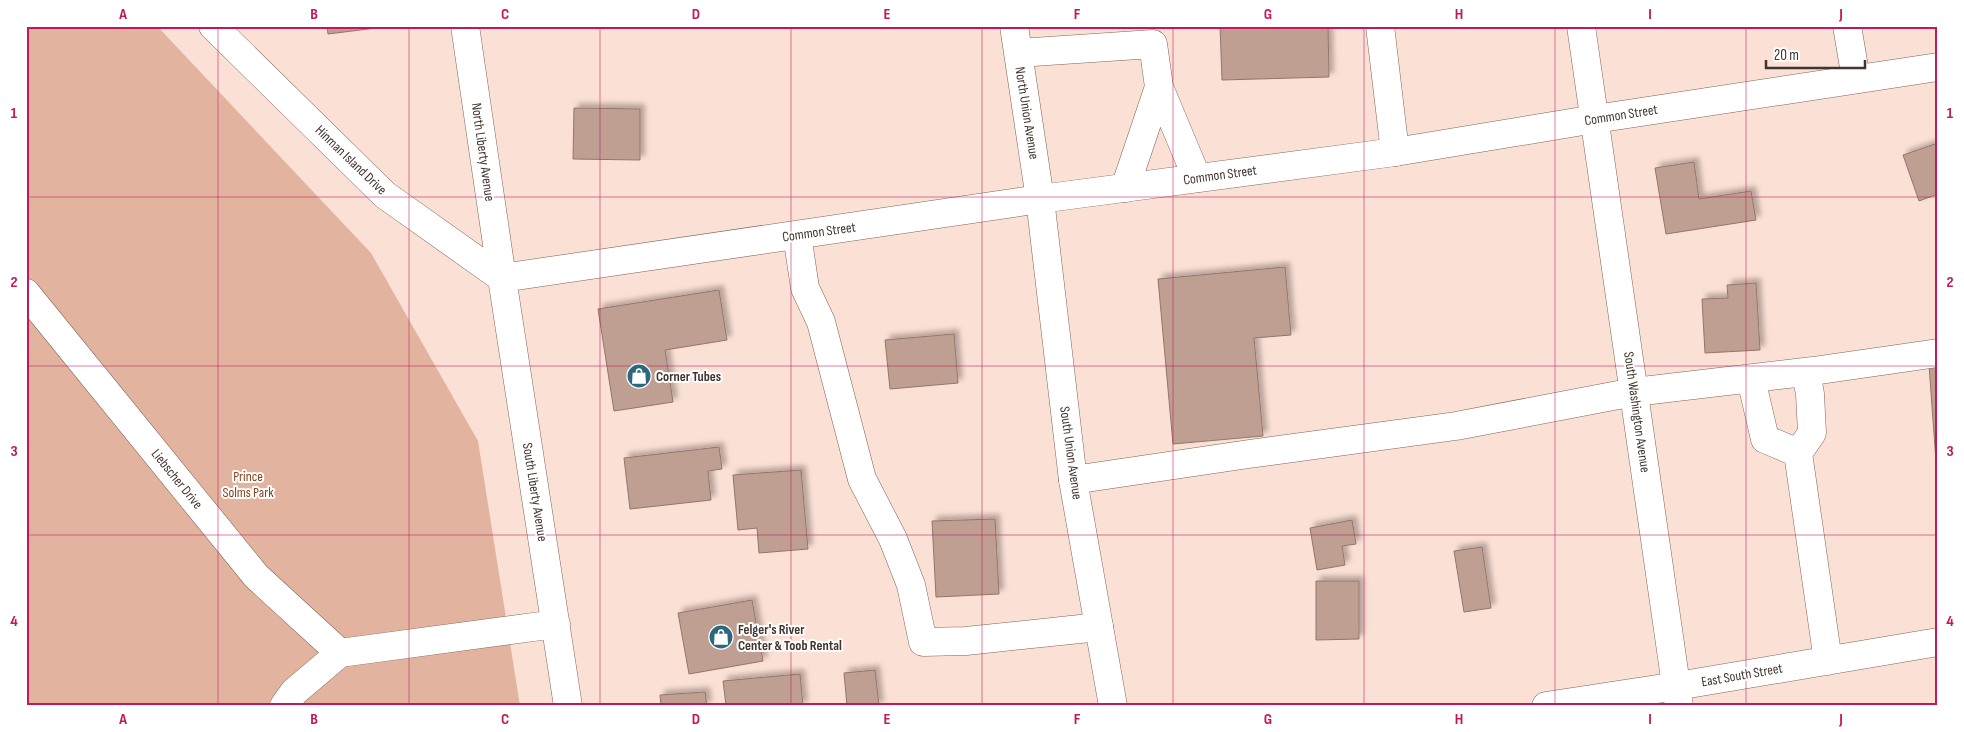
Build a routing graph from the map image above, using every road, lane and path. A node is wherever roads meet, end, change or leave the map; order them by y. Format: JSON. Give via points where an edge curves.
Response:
{"nodes":[{"id":1,"x":213,"y":26,"type":"edge"},
{"id":2,"x":465,"y":26,"type":"edge"},
{"id":3,"x":1014,"y":26,"type":"edge"},
{"id":4,"x":1380,"y":26,"type":"edge"},
{"id":5,"x":1581,"y":26,"type":"edge"},
{"id":6,"x":1847,"y":26,"type":"edge"},
{"id":7,"x":1085,"y":37,"type":"edge"},
{"id":8,"x":1018,"y":53,"type":"junction"},
{"id":9,"x":1938,"y":67,"type":"edge"},
{"id":10,"x":1856,"y":79,"type":"junction"},
{"id":11,"x":1160,"y":87,"type":"junction"},
{"id":12,"x":1595,"y":119,"type":"junction"},
{"id":13,"x":1395,"y":152,"type":"junction"},
{"id":14,"x":1197,"y":178,"type":"junction"},
{"id":15,"x":1125,"y":188,"type":"junction"},
{"id":16,"x":1040,"y":199,"type":"junction"},
{"id":17,"x":797,"y":235,"type":"junction"},
{"id":18,"x":502,"y":278,"type":"junction"},
{"id":19,"x":26,"y":293,"type":"edge"},
{"id":20,"x":1938,"y":352,"type":"edge"},
{"id":21,"x":1806,"y":372,"type":"junction"},
{"id":22,"x":1751,"y":379,"type":"junction"},
{"id":23,"x":1634,"y":392,"type":"junction"},
{"id":24,"x":1798,"y":453,"type":"junction"},
{"id":25,"x":1073,"y":480,"type":"junction"},
{"id":26,"x":556,"y":624,"type":"junction"},
{"id":27,"x":1099,"y":627,"type":"junction"},
{"id":28,"x":1938,"y":642,"type":"edge"},
{"id":29,"x":340,"y":653,"type":"junction"},
{"id":30,"x":1828,"y":661,"type":"junction"},
{"id":31,"x":1678,"y":696,"type":"edge"},
{"id":32,"x":284,"y":706,"type":"edge"},
{"id":33,"x":568,"y":706,"type":"edge"},
{"id":34,"x":1113,"y":706,"type":"edge"},
{"id":35,"x":1546,"y":706,"type":"edge"}],
"edges":[{"from":1,"to":18,"type":"street","name":"Hinman Island Drive","via":[[385,195]]},
{"from":2,"to":18,"type":"street","name":"North Liberty Avenue"},
{"from":3,"to":8,"type":"street","name":"North Union Avenue"},
{"from":4,"to":13,"type":"street"},
{"from":5,"to":12,"type":"street","name":"South Washington Avenue"},
{"from":6,"to":10,"type":"street"},
{"from":7,"to":8,"type":"street"},
{"from":7,"to":11,"type":"street","via":[[1153,44]]},
{"from":8,"to":16,"type":"street","name":"North Union Avenue"},
{"from":9,"to":10,"type":"street","name":"Common Street"},
{"from":10,"to":12,"type":"street","name":"Common Street"},
{"from":11,"to":14,"type":"street"},
{"from":11,"to":15,"type":"street"},
{"from":12,"to":13,"type":"street","name":"Common Street"},
{"from":12,"to":23,"type":"street","name":"South Washington Avenue"},
{"from":13,"to":14,"type":"street","name":"Common Street"},
{"from":14,"to":15,"type":"street","name":"Common Street"},
{"from":15,"to":16,"type":"street","name":"Common Street"},
{"from":16,"to":17,"type":"street","name":"Common Street"},
{"from":16,"to":25,"type":"street","name":"South Union Avenue"},
{"from":17,"to":18,"type":"street","name":"Common Street"},
{"from":17,"to":27,"type":"street","via":[[805,288],[820,322],[862,479],[893,539],[911,585],[923,642],[966,641]]},
{"from":18,"to":26,"type":"street","name":"South Liberty Avenue"},
{"from":19,"to":29,"type":"street","name":"Liebscher Drive","via":[[256,576]]},
{"from":20,"to":21,"type":"street"},
{"from":21,"to":22,"type":"street"},
{"from":21,"to":24,"type":"street","via":[[1812,433]]},
{"from":22,"to":23,"type":"street"},
{"from":22,"to":24,"type":"street","via":[[1765,439]]},
{"from":23,"to":25,"type":"street","via":[[1456,426]]},
{"from":23,"to":31,"type":"street","name":"South Washington Avenue"},
{"from":24,"to":30,"type":"street"},
{"from":25,"to":27,"type":"street","name":"South Union Avenue"},
{"from":26,"to":29,"type":"street"},
{"from":26,"to":33,"type":"street","name":"South Liberty Avenue"},
{"from":27,"to":34,"type":"street","name":"South Union Avenue"},
{"from":28,"to":30,"type":"street","name":"East South Street"},
{"from":29,"to":32,"type":"street","via":[[294,692]]},
{"from":30,"to":31,"type":"street","name":"East South Street"},
{"from":31,"to":35,"type":"street","name":"East South Street"}]}
